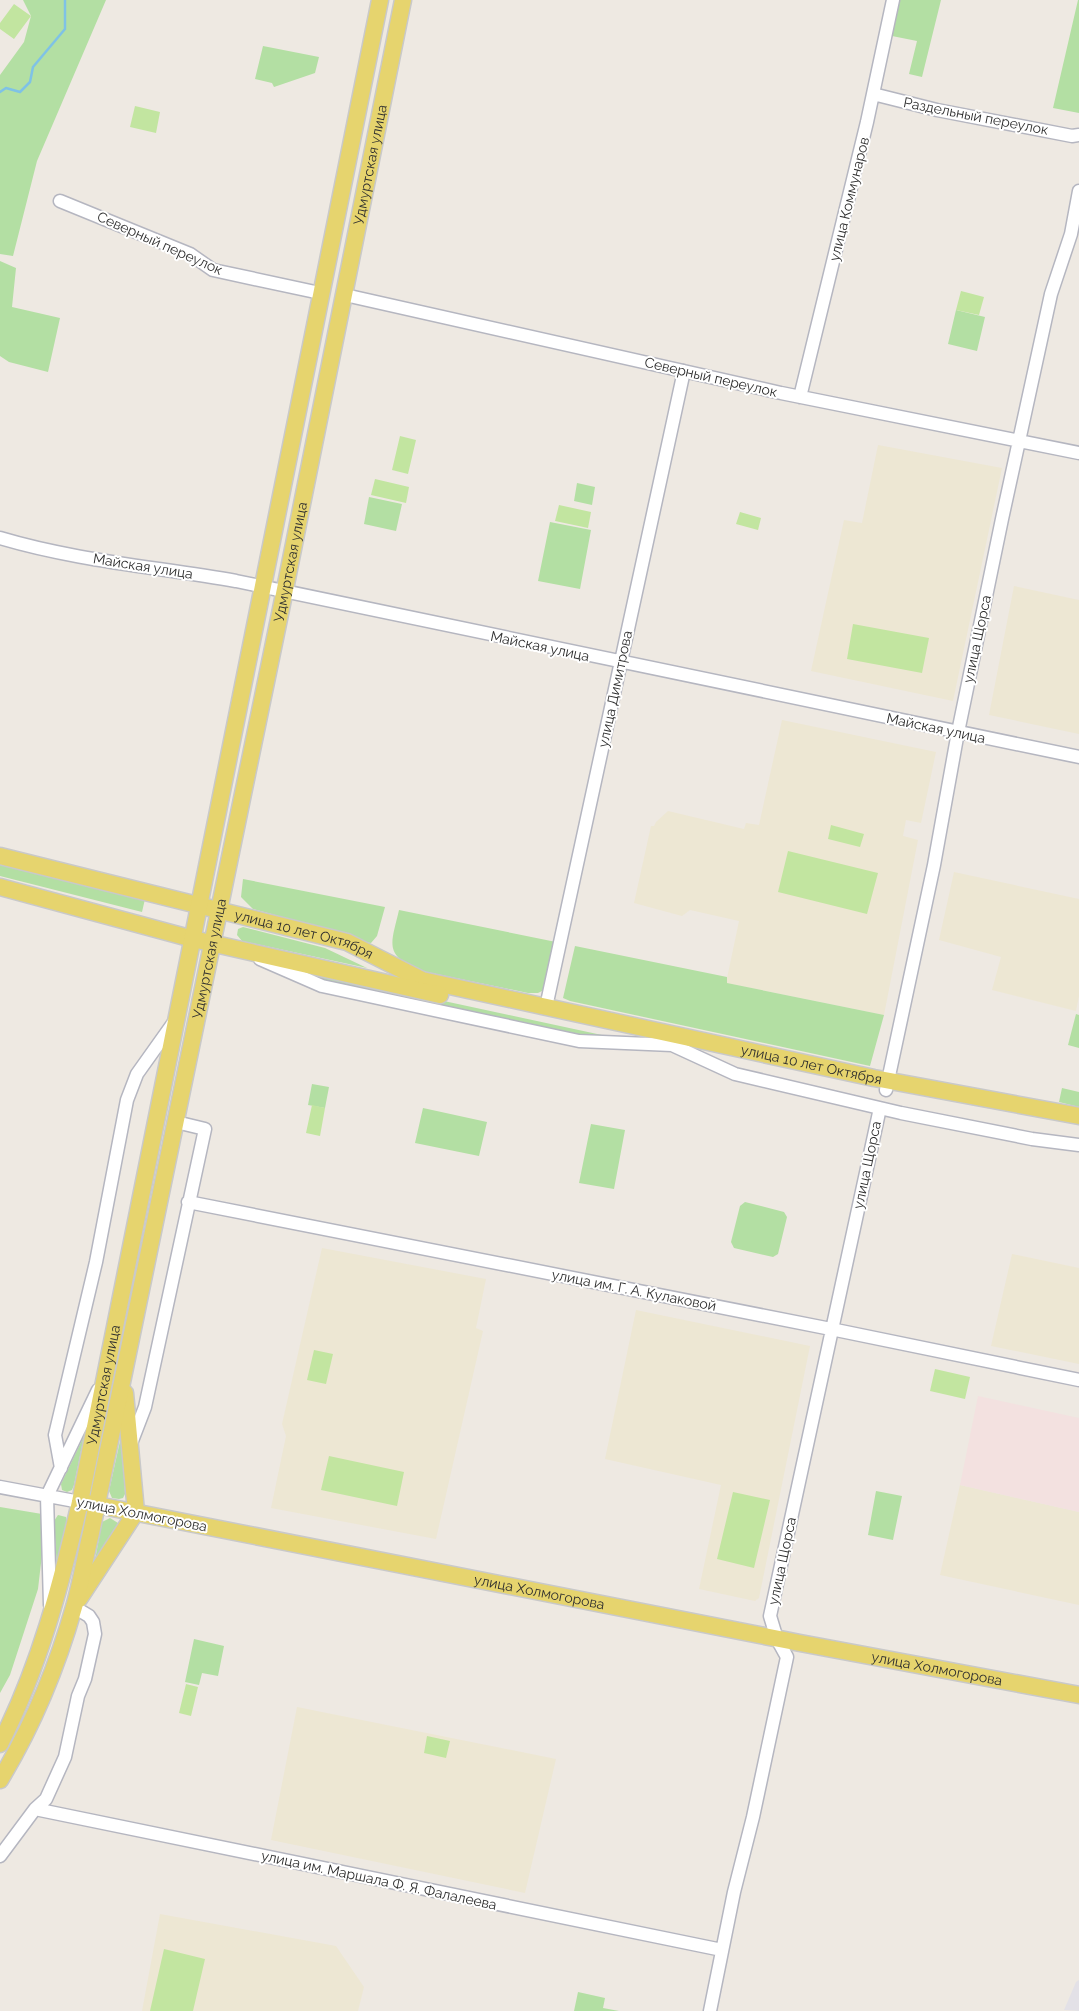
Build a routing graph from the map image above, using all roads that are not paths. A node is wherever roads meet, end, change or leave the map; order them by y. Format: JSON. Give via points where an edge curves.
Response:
{"nodes":[{"id":1,"x":380,"y":0,"type":"edge"},
{"id":2,"x":403,"y":0,"type":"edge"},
{"id":3,"x":893,"y":0,"type":"edge"},
{"id":4,"x":873,"y":94,"type":"junction"},
{"id":5,"x":1079,"y":135,"type":"edge"},
{"id":6,"x":1079,"y":190,"type":"edge"},
{"id":7,"x":60,"y":201,"type":"dead end"},
{"id":8,"x":320,"y":293,"type":"junction"},
{"id":9,"x":345,"y":295,"type":"junction"},
{"id":10,"x":684,"y":371,"type":"junction"},
{"id":11,"x":800,"y":396,"type":"junction"},
{"id":12,"x":1019,"y":442,"type":"junction"},
{"id":13,"x":1079,"y":453,"type":"edge"},
{"id":14,"x":0,"y":538,"type":"edge"},
{"id":15,"x":272,"y":540,"type":"junction"},
{"id":16,"x":294,"y":543,"type":"junction"},
{"id":17,"x":263,"y":587,"type":"junction"},
{"id":18,"x":284,"y":592,"type":"junction"},
{"id":19,"x":621,"y":662,"type":"junction"},
{"id":20,"x":958,"y":732,"type":"junction"},
{"id":21,"x":1079,"y":757,"type":"edge"},
{"id":22,"x":0,"y":856,"type":"edge"},
{"id":23,"x":0,"y":887,"type":"edge"},
{"id":24,"x":199,"y":906,"type":"junction"},
{"id":25,"x":219,"y":911,"type":"junction"},
{"id":26,"x":193,"y":939,"type":"junction"},
{"id":27,"x":212,"y":943,"type":"junction"},
{"id":28,"x":234,"y":948,"type":"junction"},
{"id":29,"x":544,"y":1012,"type":"junction"},
{"id":30,"x":177,"y":1018,"type":"junction"},
{"id":31,"x":672,"y":1045,"type":"junction"},
{"id":32,"x":887,"y":1085,"type":"junction"},
{"id":33,"x":880,"y":1108,"type":"junction"},
{"id":34,"x":1079,"y":1116,"type":"edge"},
{"id":35,"x":176,"y":1122,"type":"junction"},
{"id":36,"x":1079,"y":1127,"type":"edge"},
{"id":37,"x":1079,"y":1145,"type":"edge"},
{"id":38,"x":188,"y":1202,"type":"junction"},
{"id":39,"x":831,"y":1329,"type":"junction"},
{"id":40,"x":105,"y":1376,"type":"junction"},
{"id":41,"x":123,"y":1379,"type":"junction"},
{"id":42,"x":1079,"y":1380,"type":"edge"},
{"id":43,"x":146,"y":1396,"type":"junction"},
{"id":44,"x":130,"y":1446,"type":"junction"},
{"id":45,"x":61,"y":1468,"type":"junction"},
{"id":46,"x":0,"y":1486,"type":"edge"},
{"id":47,"x":47,"y":1496,"type":"junction"},
{"id":48,"x":80,"y":1502,"type":"junction"},
{"id":49,"x":97,"y":1505,"type":"junction"},
{"id":50,"x":136,"y":1512,"type":"junction"},
{"id":51,"x":74,"y":1607,"type":"junction"},
{"id":52,"x":51,"y":1619,"type":"junction"},
{"id":53,"x":769,"y":1637,"type":"junction"},
{"id":54,"x":800,"y":1643,"type":"junction"},
{"id":55,"x":787,"y":1657,"type":"junction"},
{"id":56,"x":1079,"y":1695,"type":"edge"},
{"id":57,"x":0,"y":1744,"type":"edge"},
{"id":58,"x":0,"y":1780,"type":"edge"},
{"id":59,"x":36,"y":1809,"type":"junction"},
{"id":60,"x":0,"y":1856,"type":"edge"},
{"id":61,"x":722,"y":1950,"type":"junction"},
{"id":62,"x":710,"y":2011,"type":"edge"}],
"edges":[{"from":1,"to":8,"type":"main road","name":"Удмуртская улица"},
{"from":2,"to":9,"type":"main road","name":"Удмуртская улица"},
{"from":3,"to":4,"type":"street","name":"улица Коммунаров"},
{"from":4,"to":5,"type":"street","name":"Раздельный переулок","via":[[937,110]]},
{"from":4,"to":11,"type":"street","name":"улица Коммунаров"},
{"from":6,"to":12,"type":"street","name":"улица Щорса","via":[[1071,234],[1051,294]]},
{"from":7,"to":8,"type":"street","name":"Северный переулок","via":[[190,254],[213,270]]},
{"from":8,"to":15,"type":"main road","name":"Удмуртская улица"},
{"from":9,"to":10,"type":"street","name":"Северный переулок"},
{"from":9,"to":16,"type":"main road","name":"Удмуртская улица"},
{"from":10,"to":11,"type":"street","name":"Северный переулок"},
{"from":10,"to":19,"type":"street","name":"улица Димитрова"},
{"from":11,"to":12,"type":"street","name":"Северный переулок"},
{"from":12,"to":13,"type":"street","name":"Северный переулок"},
{"from":12,"to":20,"type":"street","name":"улица Щорса"},
{"from":14,"to":17,"type":"street","name":"Майская улица","via":[[97,560]]},
{"from":15,"to":16,"type":"main road","via":[[282,548]]},
{"from":15,"to":17,"type":"main road","name":"Удмуртская улица"},
{"from":16,"to":18,"type":"main road","name":"Удмуртская улица"},
{"from":17,"to":18,"type":"street","name":"Майская улица"},
{"from":17,"to":24,"type":"main road","name":"Удмуртская улица"},
{"from":18,"to":19,"type":"street","name":"Майская улица"},
{"from":18,"to":25,"type":"main road","name":"Удмуртская улица"},
{"from":19,"to":20,"type":"street","name":"Майская улица"},
{"from":19,"to":29,"type":"street","name":"улица Димитрова"},
{"from":20,"to":21,"type":"street","name":"Майская улица"},
{"from":20,"to":32,"type":"street","name":"улица Щорса","via":[[934,865]]},
{"from":22,"to":24,"type":"main road","name":"улица 10 лет Октября"},
{"from":23,"to":26,"type":"main road","name":"улица 10 лет Октября"},
{"from":24,"to":25,"type":"main road","name":"улица 10 лет Октября"},
{"from":24,"to":26,"type":"main road","name":"Удмуртская улица"},
{"from":25,"to":27,"type":"main road","name":"Удмуртская улица"},
{"from":25,"to":29,"type":"main road","name":"улица 10 лет Октября","via":[[347,942],[422,980]]},
{"from":26,"to":27,"type":"main road","name":"улица 10 лет Октября"},
{"from":26,"to":30,"type":"main road","name":"Удмуртская улица"},
{"from":27,"to":28,"type":"main road","name":"улица 10 лет Октября"},
{"from":27,"to":35,"type":"main road","name":"Удмуртская улица"},
{"from":28,"to":29,"type":"main road","name":"улица 10 лет Октября","via":[[371,981]]},
{"from":28,"to":31,"type":"street","name":"улица 10 лет Октября","via":[[322,986],[579,1041]]},
{"from":29,"to":31,"type":"main road","name":"улица 10 лет Октября"},
{"from":29,"to":32,"type":"main road","name":"улица 10 лет Октября"},
{"from":30,"to":40,"type":"main road","name":"Удмуртская улица"},
{"from":30,"to":45,"type":"street","name":"Удмуртская улица","via":[[137,1074],[127,1100],[96,1262],[55,1435]]},
{"from":31,"to":32,"type":"main road","name":"улица 10 лет Октября"},
{"from":31,"to":33,"type":"street","name":"улица 10 лет Октября","via":[[734,1074]]},
{"from":32,"to":34,"type":"main road","name":"улица 10 лет Октября"},
{"from":32,"to":36,"type":"main road","name":"улица 10 лет Октября"},
{"from":33,"to":37,"type":"street","name":"улица 10 лет Октября","via":[[1032,1139]]},
{"from":33,"to":39,"type":"street","name":"улица Щорса"},
{"from":35,"to":38,"type":"street","via":[[205,1129]]},
{"from":35,"to":41,"type":"main road","name":"Удмуртская улица"},
{"from":38,"to":39,"type":"street","name":"улица им. Г. А. Кулаковой"},
{"from":38,"to":43,"type":"street"},
{"from":39,"to":42,"type":"street","name":"улица им. Г. А. Кулаковой"},
{"from":39,"to":53,"type":"street","name":"улица Щорса","via":[[770,1616]]},
{"from":40,"to":45,"type":"street"},
{"from":40,"to":48,"type":"main road","name":"Удмуртская улица"},
{"from":41,"to":43,"type":"street","via":[[132,1394]]},
{"from":41,"to":44,"type":"main road"},
{"from":41,"to":49,"type":"main road","name":"Удмуртская улица"},
{"from":43,"to":44,"type":"street"},
{"from":44,"to":50,"type":"main road"},
{"from":45,"to":47,"type":"street"},
{"from":46,"to":47,"type":"street","name":"улица Холмогорова"},
{"from":47,"to":48,"type":"street","name":"улица Холмогорова"},
{"from":47,"to":52,"type":"street"},
{"from":48,"to":49,"type":"main road","name":"улица Холмогорова"},
{"from":48,"to":52,"type":"main road","name":"Удмуртская улица"},
{"from":49,"to":50,"type":"main road","name":"улица Холмогорова"},
{"from":49,"to":51,"type":"main road","name":"Удмуртская улица"},
{"from":50,"to":51,"type":"main road"},
{"from":50,"to":53,"type":"main road","name":"улица Холмогорова"},
{"from":51,"to":58,"type":"main road","name":"Удмуртская улица","via":[[36,1712]]},
{"from":51,"to":59,"type":"street","via":[[94,1622],[93,1646],[65,1757],[46,1799]]},
{"from":52,"to":57,"type":"main road","name":"Удмуртская улица","via":[[29,1681]]},
{"from":53,"to":54,"type":"main road","name":"улица Холмогорова"},
{"from":53,"to":55,"type":"street","name":"улица Щорса"},
{"from":54,"to":55,"type":"street"},
{"from":54,"to":56,"type":"main road","name":"улица Холмогорова"},
{"from":55,"to":61,"type":"street"},
{"from":59,"to":60,"type":"street"},
{"from":59,"to":61,"type":"street","name":"улица им. Маршала Ф. Я. Фалалеева"},
{"from":61,"to":62,"type":"street"}]}
